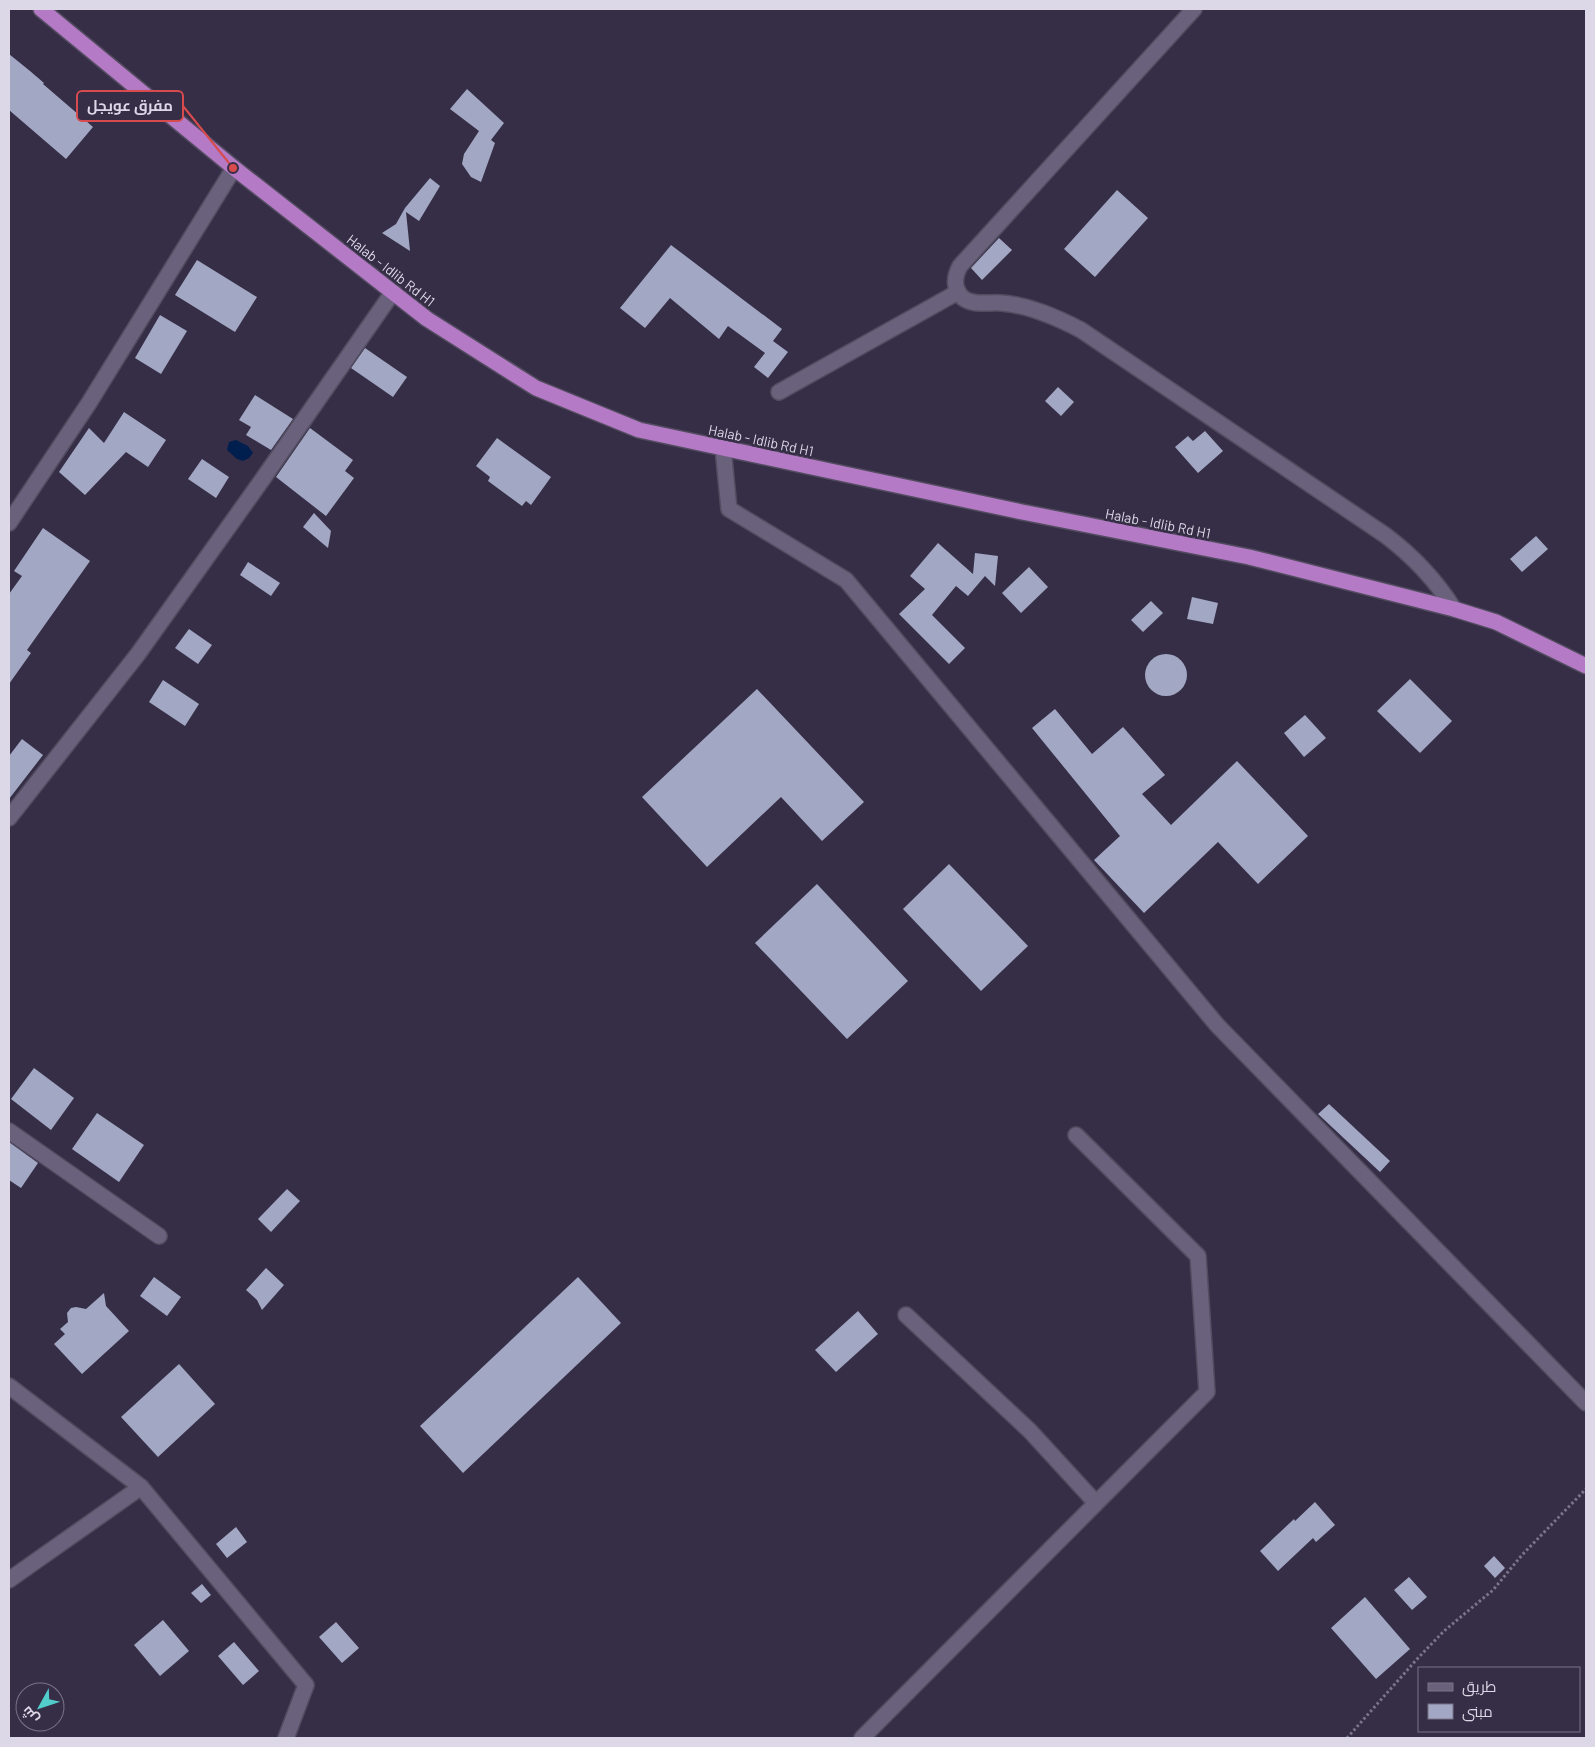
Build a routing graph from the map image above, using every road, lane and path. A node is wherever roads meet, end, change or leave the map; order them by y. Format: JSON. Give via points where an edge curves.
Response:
{"nodes":[{"id":1,"x":41,"y":9,"type":"edge"},
{"id":2,"x":1194,"y":9,"type":"edge"},
{"id":3,"x":234,"y":168,"type":"junction"},
{"id":4,"x":393,"y":292,"type":"junction"},
{"id":5,"x":958,"y":292,"type":"junction"},
{"id":6,"x":779,"y":392,"type":"dead end"},
{"id":7,"x":723,"y":448,"type":"junction"},
{"id":8,"x":9,"y":523,"type":"edge"},
{"id":9,"x":1454,"y":609,"type":"junction"},
{"id":10,"x":1586,"y":666,"type":"edge"},
{"id":11,"x":9,"y":818,"type":"edge"},
{"id":12,"x":9,"y":1131,"type":"edge"},
{"id":13,"x":1076,"y":1135,"type":"dead end"},
{"id":14,"x":159,"y":1236,"type":"dead end"},
{"id":15,"x":906,"y":1315,"type":"dead end"},
{"id":16,"x":9,"y":1386,"type":"edge"},
{"id":17,"x":1586,"y":1403,"type":"edge"},
{"id":18,"x":141,"y":1486,"type":"junction"},
{"id":19,"x":1586,"y":1489,"type":"edge"},
{"id":20,"x":1096,"y":1503,"type":"junction"},
{"id":21,"x":9,"y":1580,"type":"edge"},
{"id":22,"x":286,"y":1738,"type":"edge"},
{"id":23,"x":862,"y":1738,"type":"edge"},
{"id":24,"x":1348,"y":1738,"type":"edge"}],
"edges":[{"from":1,"to":3,"type":"highway","name":"Halab - Idlib Rd H1"},
{"from":2,"to":5,"type":"street","via":[[960,266],[955,283]]},
{"from":3,"to":4,"type":"highway","name":"Halab - Idlib Rd H1"},
{"from":3,"to":8,"type":"street","via":[[89,403]]},
{"from":4,"to":7,"type":"highway","name":"Halab - Idlib Rd H1","via":[[427,319],[536,388],[639,430]]},
{"from":4,"to":11,"type":"street","via":[[144,646]]},
{"from":5,"to":6,"type":"street"},
{"from":5,"to":9,"type":"street","via":[[972,302],[1023,307],[1050,315],[1081,330],[1385,534],[1426,570]]},
{"from":7,"to":9,"type":"highway","name":"Halab - Idlib Rd H1","via":[[1250,557]]},
{"from":7,"to":17,"type":"street","via":[[730,509],[846,580],[1217,1025]]},
{"from":9,"to":10,"type":"highway","name":"Halab - Idlib Rd H1","via":[[1496,622]]},
{"from":12,"to":14,"type":"street"},
{"from":13,"to":20,"type":"street","via":[[1198,1256],[1207,1392]]},
{"from":15,"to":20,"type":"street","via":[[1030,1431]]},
{"from":16,"to":18,"type":"street"},
{"from":18,"to":21,"type":"street"},
{"from":18,"to":22,"type":"street","via":[[306,1685]]},
{"from":19,"to":24,"type":"path","via":[[1522,1555],[1494,1590],[1444,1631],[1418,1658]]},
{"from":20,"to":23,"type":"street"}]}
